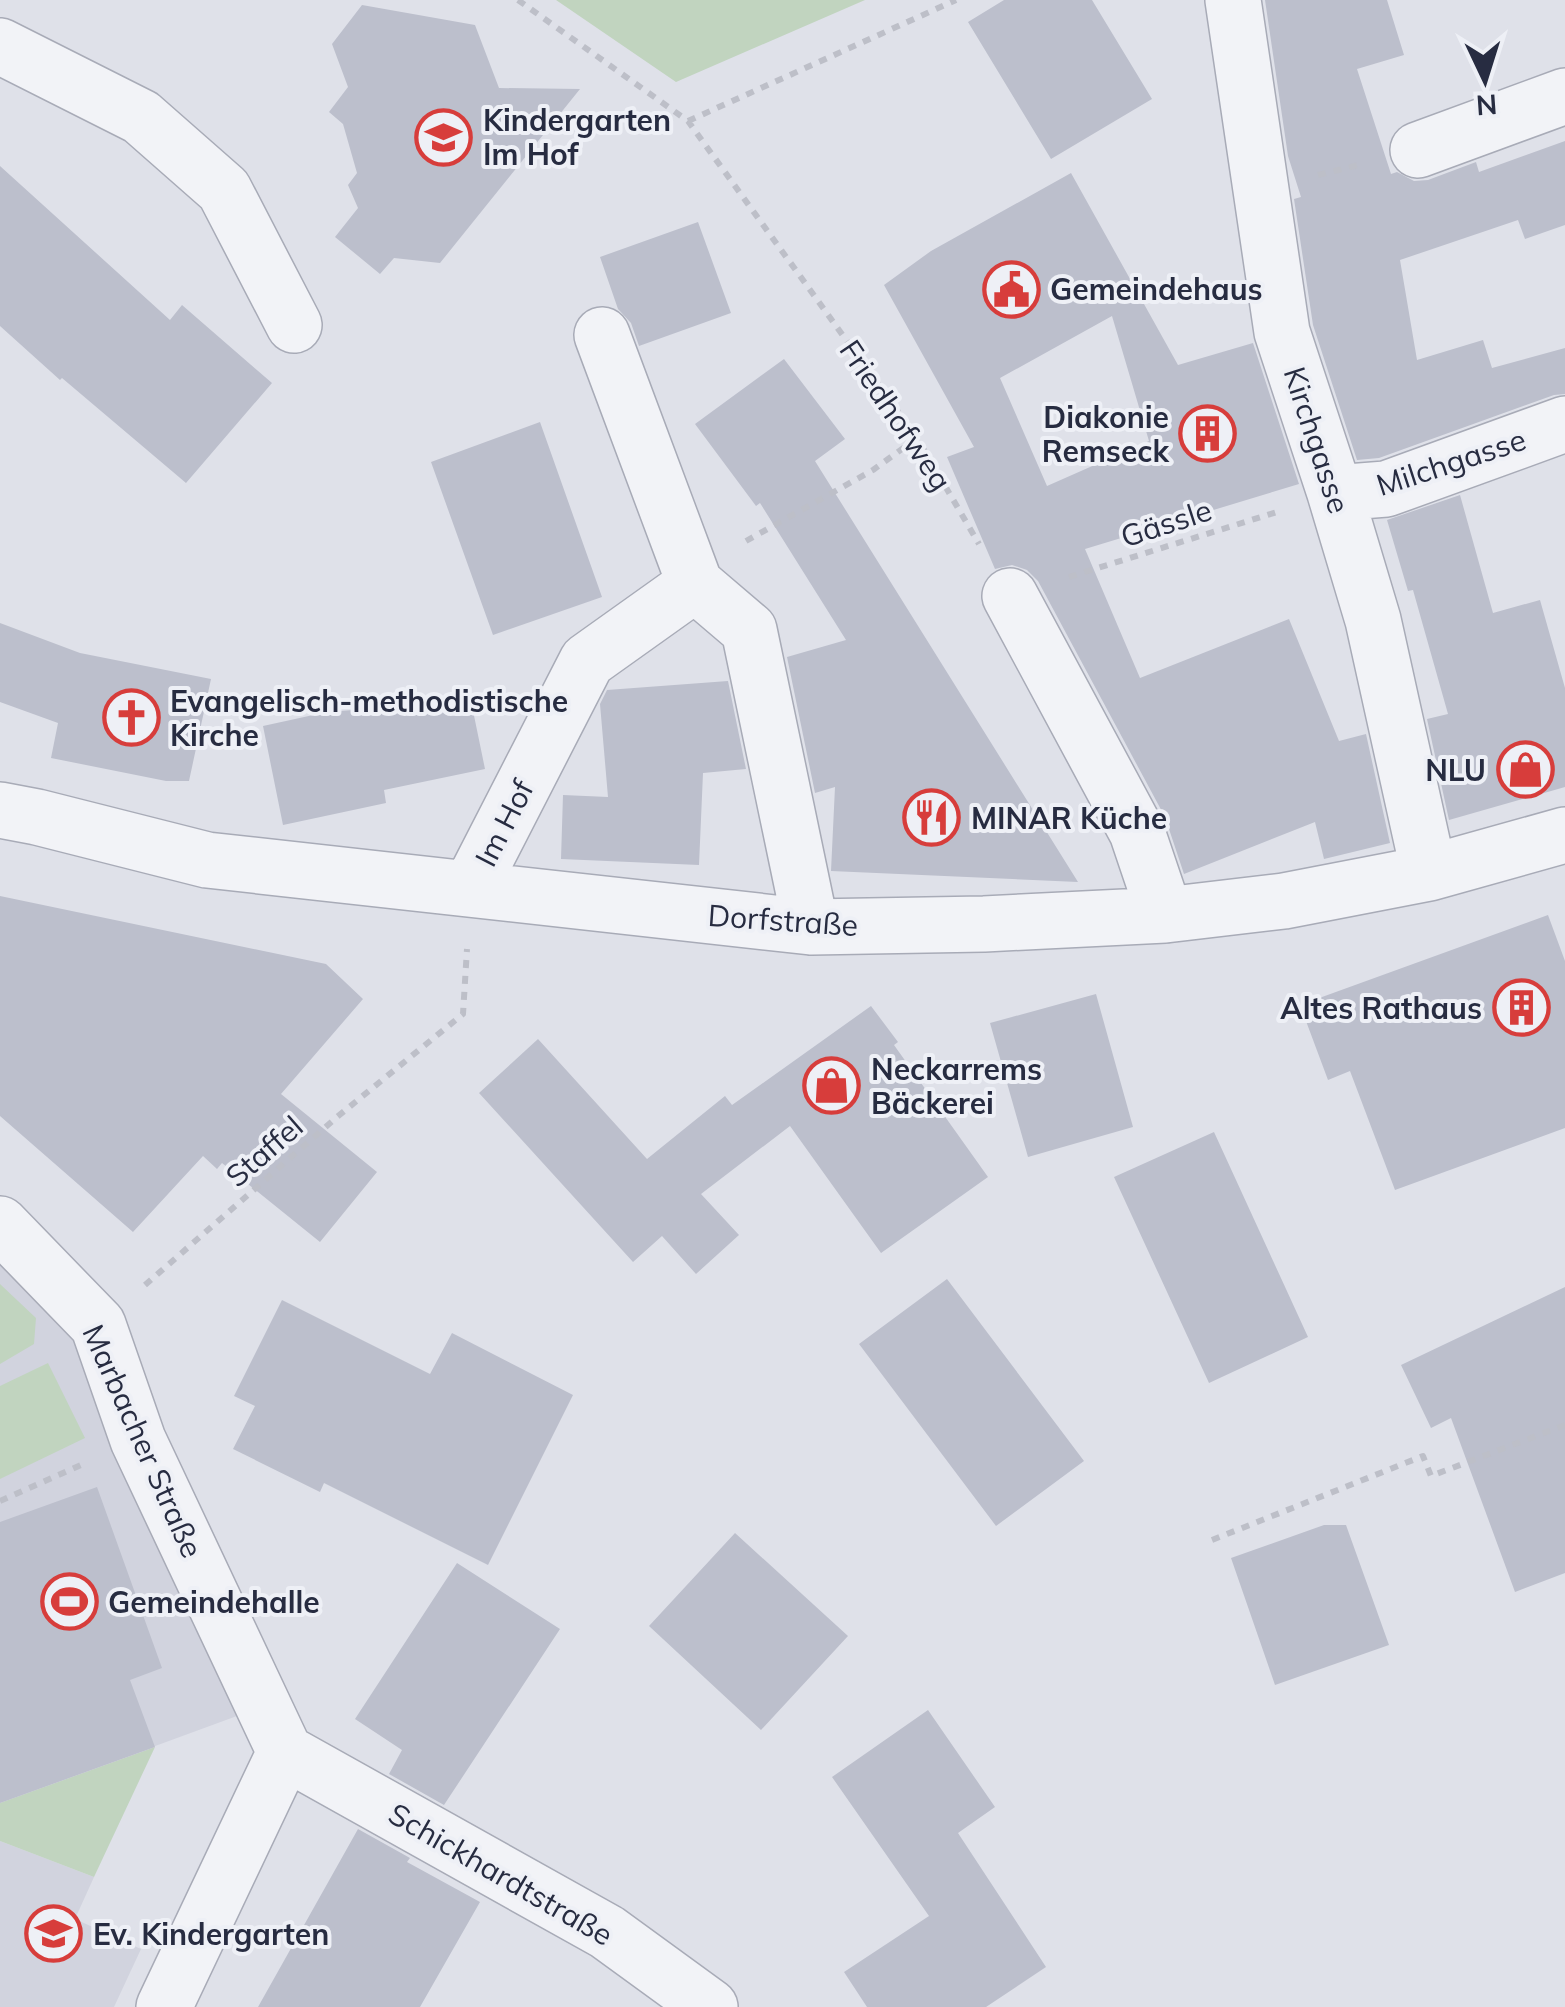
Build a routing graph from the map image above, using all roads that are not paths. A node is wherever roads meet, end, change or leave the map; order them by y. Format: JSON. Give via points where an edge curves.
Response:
{"nodes":[{"id":1,"x":1233,"y":0,"type":"edge"},
{"id":2,"x":0,"y":46,"type":"edge"},
{"id":3,"x":1565,"y":96,"type":"edge"},
{"id":4,"x":1418,"y":150,"type":"road end"},
{"id":5,"x":294,"y":325,"type":"dead end"},
{"id":6,"x":602,"y":335,"type":"dead end"},
{"id":7,"x":1565,"y":424,"type":"edge"},
{"id":8,"x":1335,"y":493,"type":"junction"},
{"id":9,"x":695,"y":584,"type":"junction"},
{"id":10,"x":1010,"y":596,"type":"road end"},
{"id":11,"x":0,"y":810,"type":"edge"},
{"id":12,"x":1565,"y":835,"type":"edge"},
{"id":13,"x":1429,"y":874,"type":"junction"},
{"id":14,"x":470,"y":889,"type":"junction"},
{"id":15,"x":1165,"y":915,"type":"junction"},
{"id":16,"x":811,"y":926,"type":"junction"},
{"id":17,"x":0,"y":1224,"type":"edge"},
{"id":18,"x":285,"y":1752,"type":"junction"},
{"id":19,"x":164,"y":2007,"type":"edge"},
{"id":20,"x":710,"y":2007,"type":"edge"}],
"edges":[{"from":1,"to":8,"type":"street","name":"Kirchgasse","via":[[1282,332]]},
{"from":2,"to":5,"type":"street","via":[[141,117],[224,190]]},
{"from":3,"to":4,"type":"street"},
{"from":6,"to":9,"type":"street"},
{"from":7,"to":8,"type":"street","name":"Milchgasse","via":[[1386,490]]},
{"from":8,"to":13,"type":"street","name":"Kirchgasse","via":[[1373,620]]},
{"from":9,"to":14,"type":"street","name":"Im Hof","via":[[587,661]]},
{"from":9,"to":16,"type":"street","via":[[749,630]]},
{"from":10,"to":15,"type":"street","via":[[1137,832]]},
{"from":11,"to":14,"type":"street","name":"Dorfstraße","via":[[206,860]]},
{"from":12,"to":13,"type":"street","name":"Dorfstraße"},
{"from":13,"to":15,"type":"street","name":"Dorfstraße"},
{"from":14,"to":16,"type":"street","name":"Dorfstraße"},
{"from":15,"to":16,"type":"street","name":"Dorfstraße"},
{"from":17,"to":18,"type":"street","name":"Marbacher Straße","via":[[98,1325],[138,1440]]},
{"from":18,"to":19,"type":"street"},
{"from":18,"to":20,"type":"street","name":"Schickhardtstraße","via":[[606,1932]]}]}
